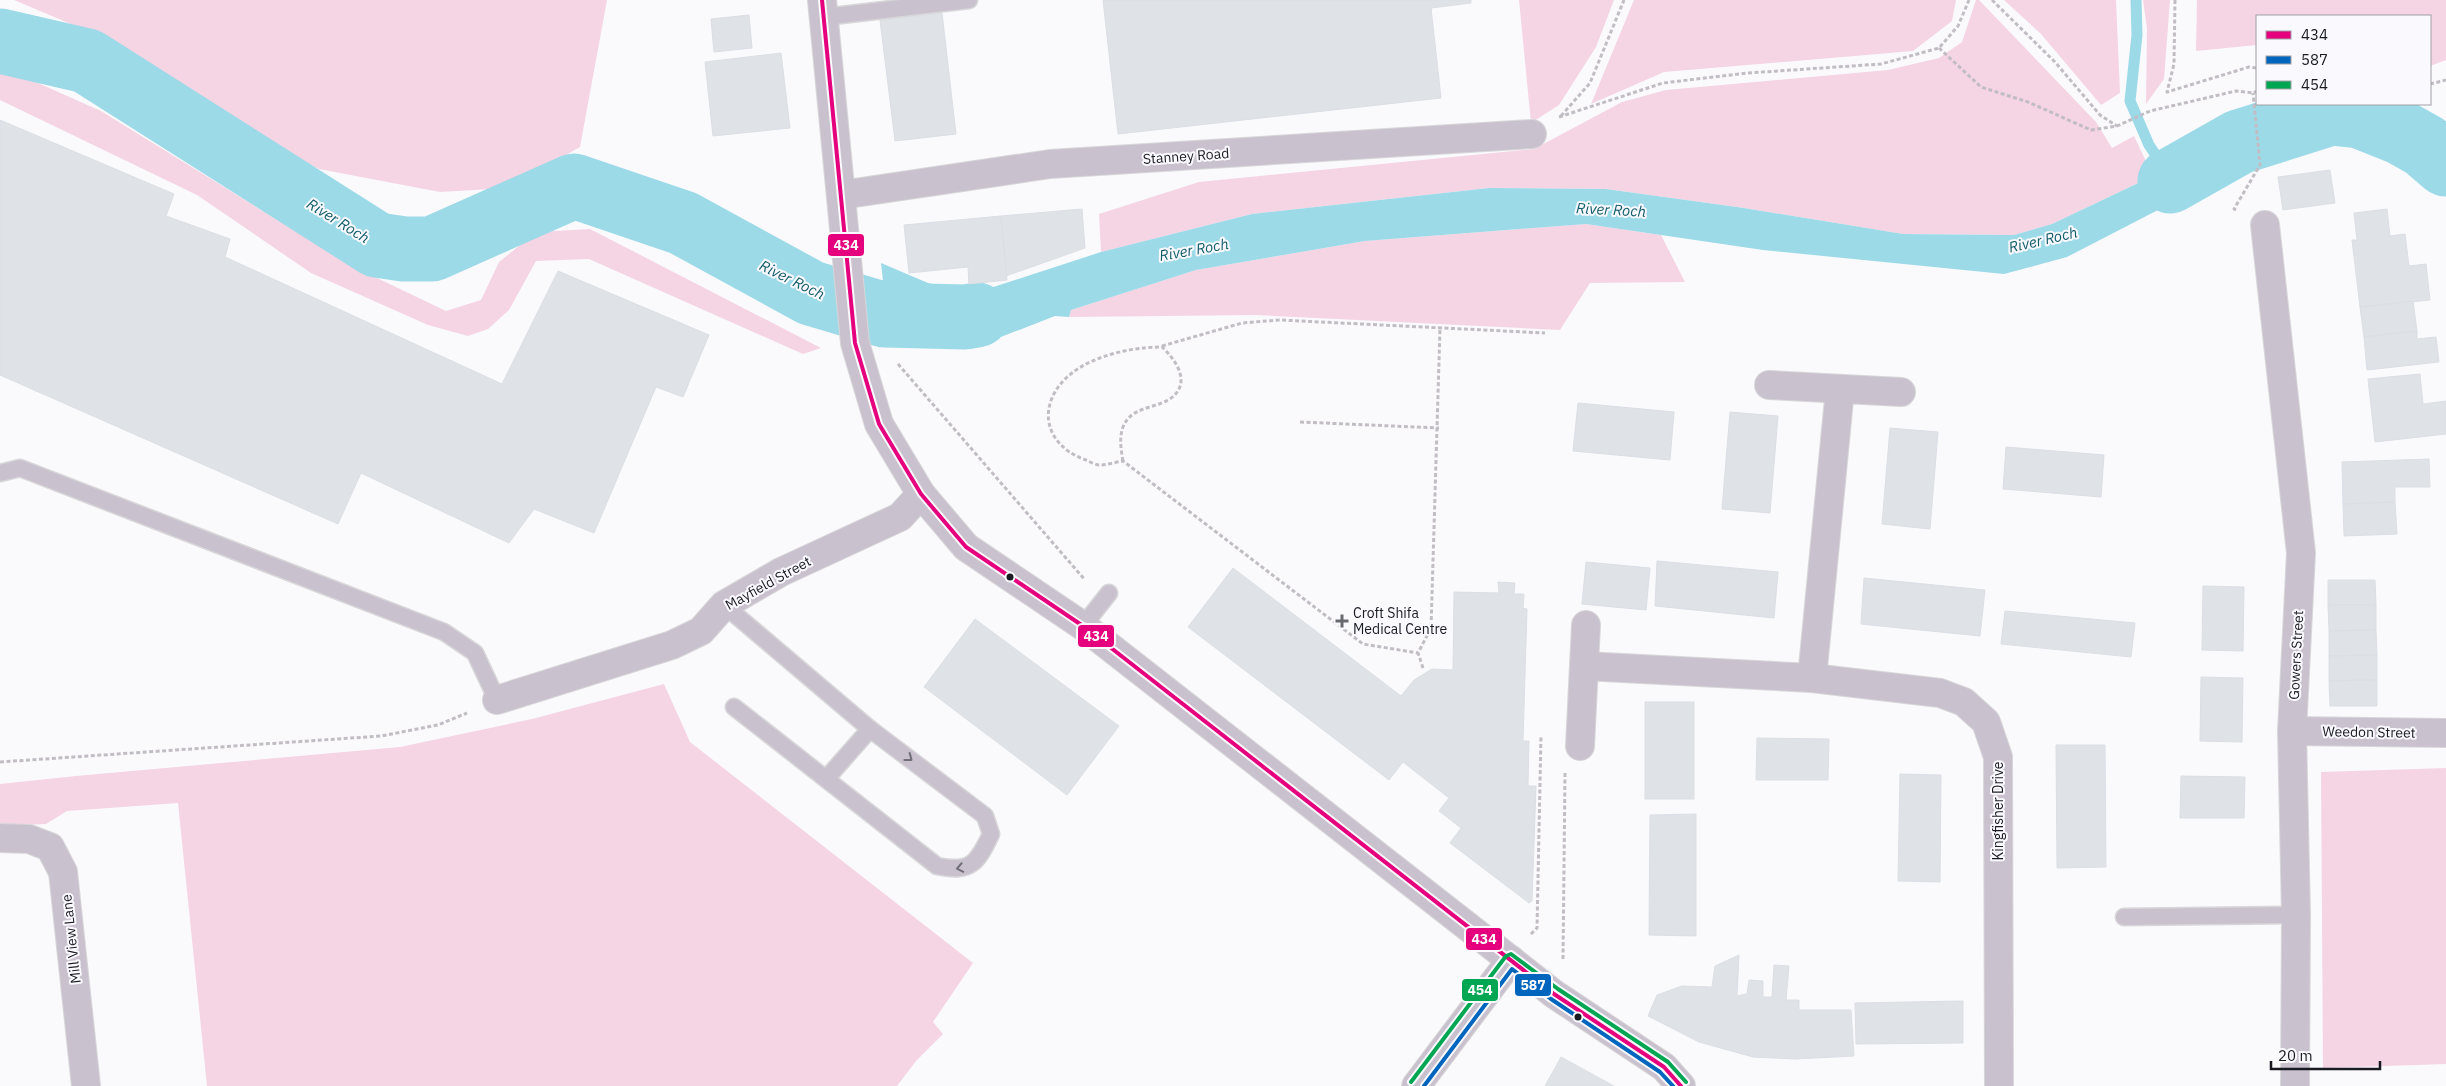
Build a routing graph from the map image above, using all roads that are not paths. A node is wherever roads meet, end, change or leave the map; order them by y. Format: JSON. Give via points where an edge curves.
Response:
{"nodes":[{"id":1,"x":969,"y":0,"type":"edge"},
{"id":2,"x":823,"y":8,"type":"edge"},
{"id":3,"x":1532,"y":134,"type":"road end"},
{"id":4,"x":841,"y":195,"type":"junction"},
{"id":5,"x":2265,"y":225,"type":"dead end"},
{"id":6,"x":1769,"y":385,"type":"dead end"},
{"id":7,"x":1840,"y":389,"type":"junction"},
{"id":8,"x":1901,"y":392,"type":"dead end"},
{"id":9,"x":0,"y":473,"type":"edge"},
{"id":10,"x":921,"y":494,"type":"junction"},
{"id":11,"x":1105,"y":596,"type":"road end"},
{"id":12,"x":724,"y":605,"type":"junction"},
{"id":13,"x":1586,"y":624,"type":"dead end"},
{"id":14,"x":1083,"y":626,"type":"junction"},
{"id":15,"x":1584,"y":666,"type":"junction"},
{"id":16,"x":1812,"y":678,"type":"junction"},
{"id":17,"x":497,"y":700,"type":"joint"},
{"id":18,"x":734,"y":708,"type":"dead end"},
{"id":19,"x":870,"y":729,"type":"junction"},
{"id":20,"x":2292,"y":730,"type":"junction"},
{"id":21,"x":2446,"y":733,"type":"edge"},
{"id":22,"x":1580,"y":746,"type":"road end"},
{"id":23,"x":826,"y":779,"type":"junction"},
{"id":24,"x":0,"y":838,"type":"edge"},
{"id":25,"x":2296,"y":916,"type":"junction"},
{"id":26,"x":2124,"y":917,"type":"dead end"},
{"id":27,"x":1511,"y":960,"type":"junction"},
{"id":28,"x":86,"y":1086,"type":"edge"},
{"id":29,"x":1416,"y":1086,"type":"edge"},
{"id":30,"x":1681,"y":1086,"type":"edge"},
{"id":31,"x":1999,"y":1086,"type":"edge"},
{"id":32,"x":2295,"y":1086,"type":"edge"}],
"edges":[{"from":1,"to":2,"type":"lane"},
{"from":2,"to":4,"type":"street"},
{"from":3,"to":4,"type":"street","name":"Stanney Road","via":[[1050,164]]},
{"from":4,"to":10,"type":"street","via":[[855,344],[879,424]]},
{"from":5,"to":20,"type":"street","name":"Gowers Street","via":[[2300,553]]},
{"from":6,"to":7,"type":"street"},
{"from":7,"to":8,"type":"street"},
{"from":7,"to":16,"type":"street"},
{"from":9,"to":17,"type":"lane","via":[[20,468],[444,632],[475,653]]},
{"from":10,"to":12,"type":"street","name":"Mayfield Street","via":[[900,517],[781,572]]},
{"from":10,"to":14,"type":"street","via":[[966,548]]},
{"from":11,"to":14,"type":"lane"},
{"from":12,"to":17,"type":"street","name":"Mayfield Street","via":[[701,631],[672,646]]},
{"from":12,"to":19,"type":"lane"},
{"from":13,"to":15,"type":"street"},
{"from":14,"to":27,"type":"street"},
{"from":15,"to":16,"type":"street","name":"Kingfisher Drive"},
{"from":15,"to":22,"type":"street"},
{"from":16,"to":31,"type":"street","name":"Kingfisher Drive","via":[[1940,693],[1964,702],[1986,722],[1998,757]]},
{"from":18,"to":23,"type":"lane"},
{"from":19,"to":23,"type":"lane"},
{"from":19,"to":23,"type":"lane","one_way":true,"via":[[985,816],[991,834],[970,866],[956,870],[937,866]]},
{"from":20,"to":21,"type":"street","name":"Weedon Street"},
{"from":20,"to":25,"type":"street","name":"Gowers Street"},
{"from":24,"to":28,"type":"street","name":"Mill View Lane","via":[[29,839],[50,847],[63,872]]},
{"from":25,"to":26,"type":"lane"},
{"from":25,"to":32,"type":"street","name":"Gowers Street"},
{"from":27,"to":29,"type":"street"},
{"from":27,"to":30,"type":"street","via":[[1554,994],[1664,1066]]}]}
